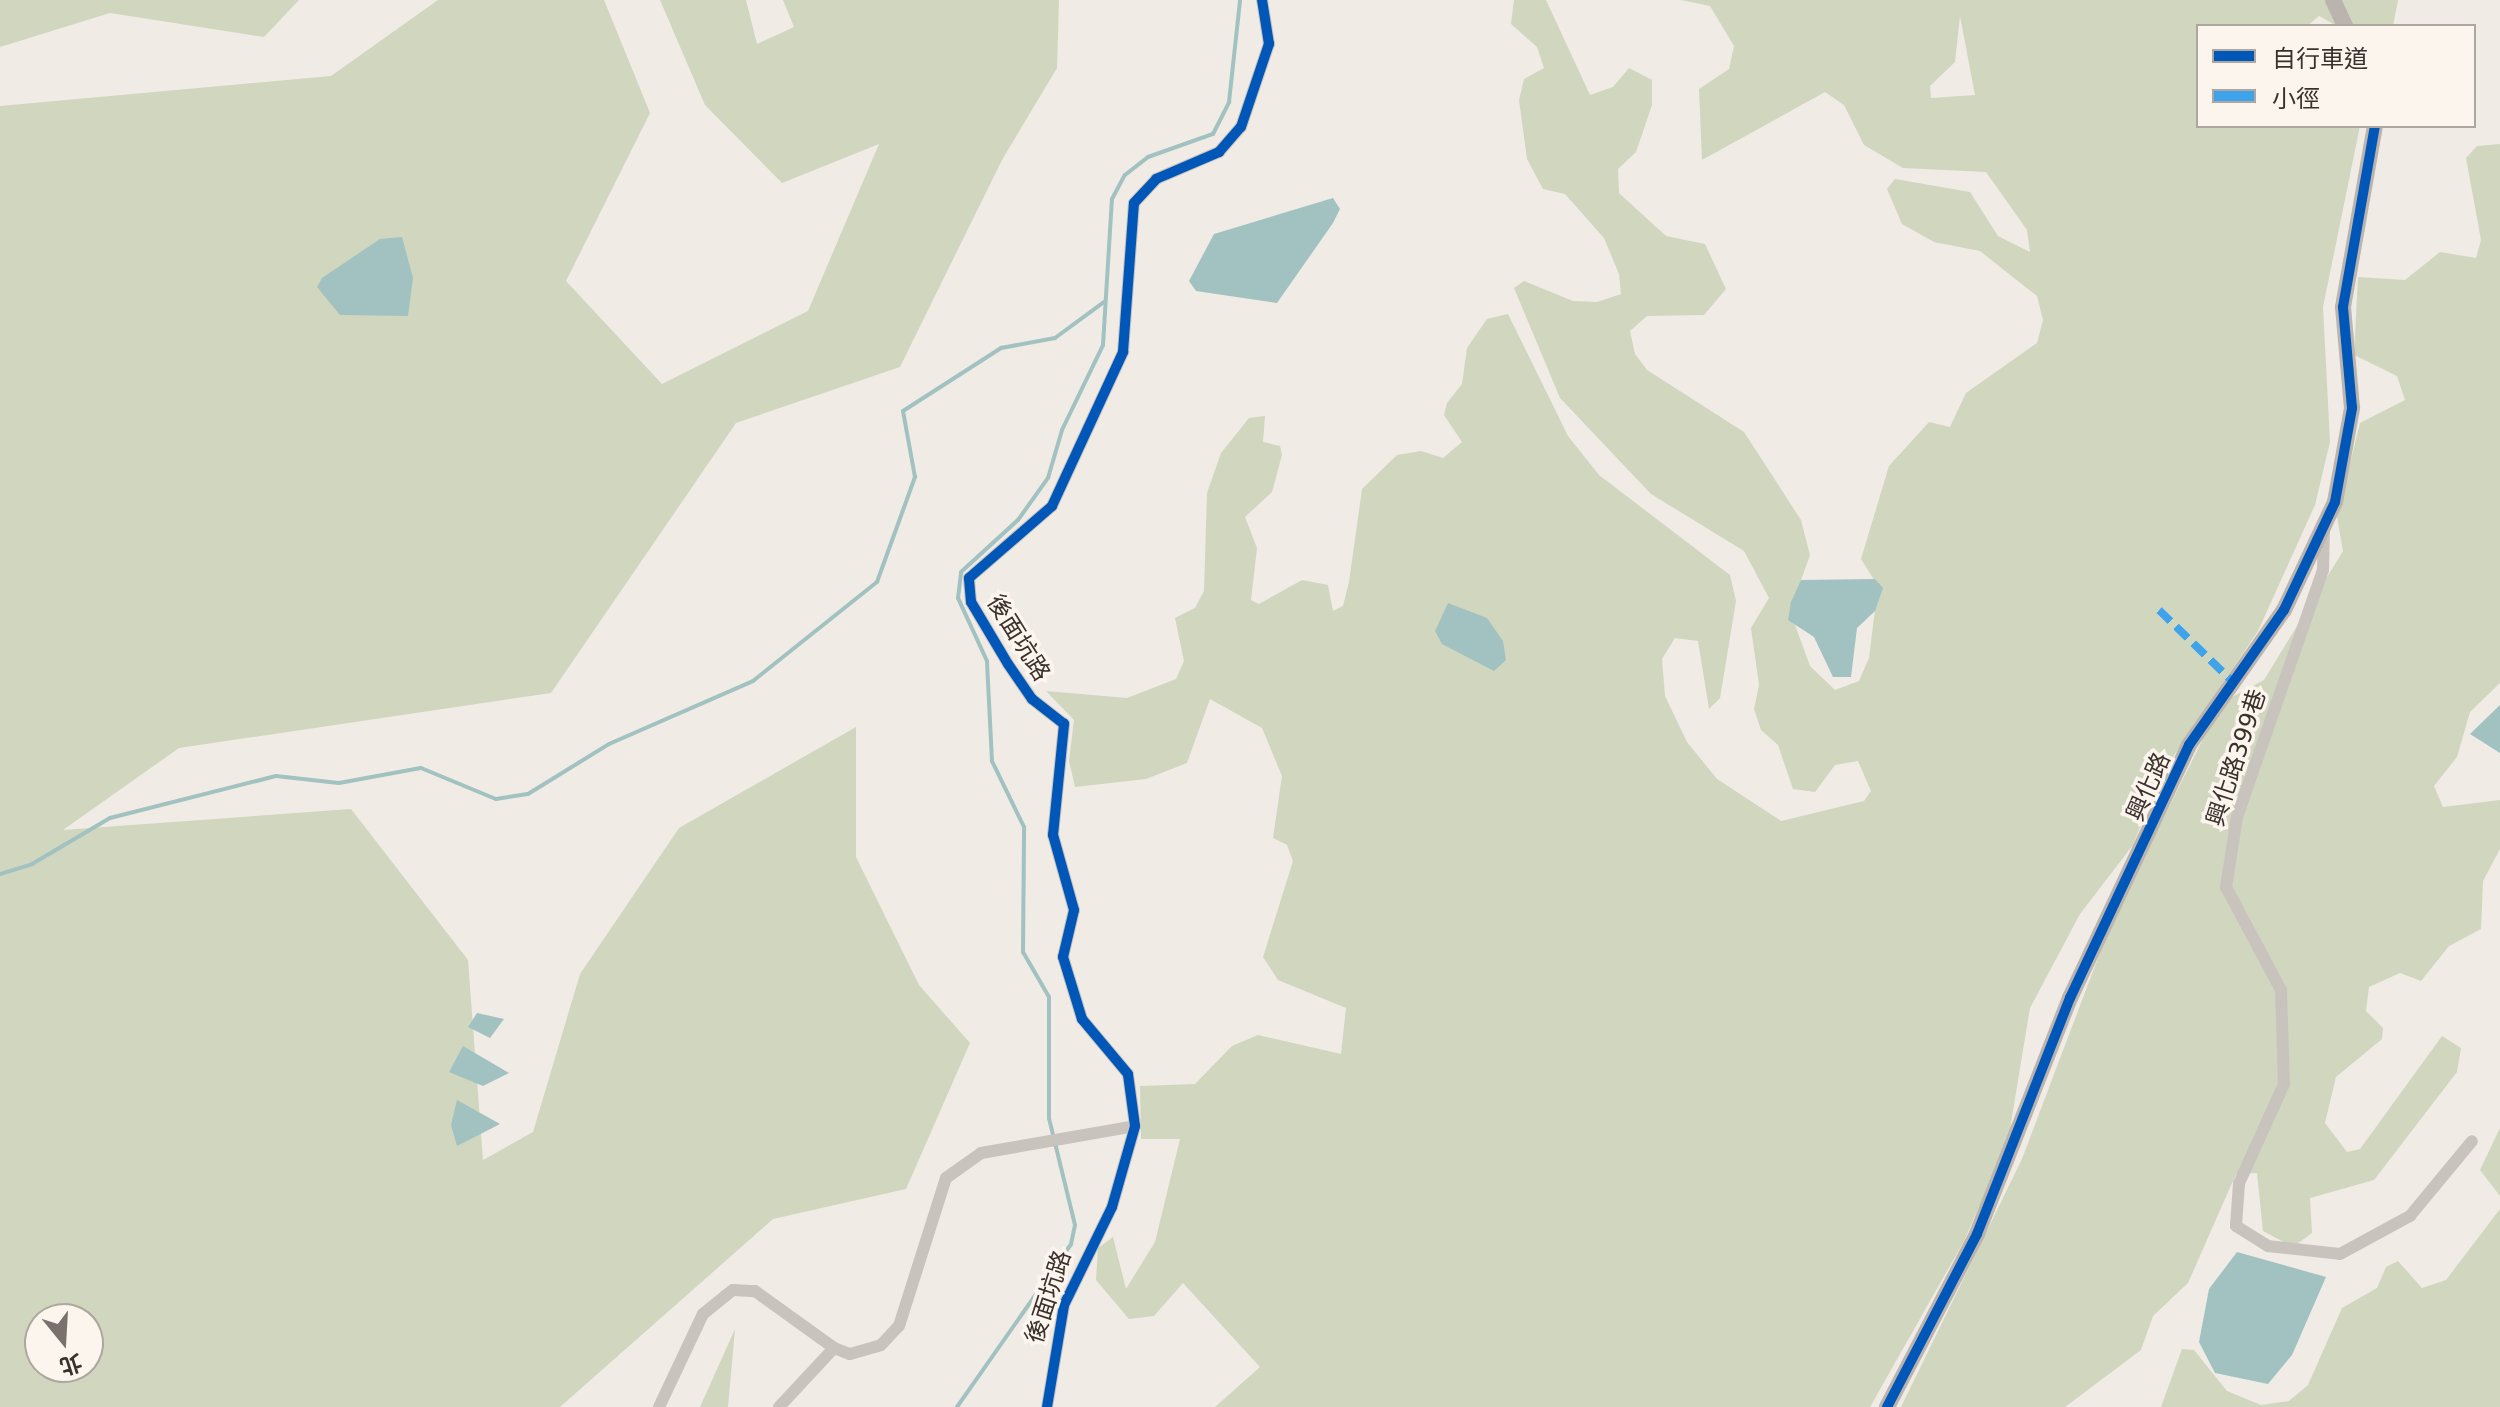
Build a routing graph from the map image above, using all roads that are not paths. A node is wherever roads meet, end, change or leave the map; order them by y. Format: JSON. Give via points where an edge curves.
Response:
{"nodes":[{"id":1,"x":1262,"y":0,"type":"edge"},
{"id":2,"x":2333,"y":0,"type":"edge"},
{"id":3,"x":2344,"y":24,"type":"edge"},
{"id":4,"x":2375,"y":128,"type":"edge"},
{"id":5,"x":2324,"y":526,"type":"junction"},
{"id":6,"x":1135,"y":1126,"type":"junction"},
{"id":7,"x":2472,"y":1141,"type":"dead end"},
{"id":8,"x":834,"y":1348,"type":"junction"},
{"id":9,"x":659,"y":1407,"type":"edge"},
{"id":10,"x":779,"y":1407,"type":"edge"},
{"id":11,"x":1047,"y":1407,"type":"edge"},
{"id":12,"x":1887,"y":1407,"type":"edge"}],
"edges":[{"from":1,"to":6,"type":"street","name":"後面坑路","via":[[1269,44],[1241,127],[1219,152],[1156,179],[1134,203],[1123,352],[1052,506],[973,572],[968,589],[1032,699],[1064,724],[1053,835],[1074,910],[1063,957],[1082,1019],[1128,1074]]},
{"from":2,"to":3,"type":"street"},
{"from":4,"to":5,"type":"street","name":"興化路","via":[[2343,307],[2350,446]]},
{"from":5,"to":7,"type":"street","name":"興化路399巷","via":[[2323,570],[2237,817],[2226,887],[2281,990],[2284,1084],[2239,1183],[2236,1226],[2268,1246],[2340,1254],[2410,1216]]},
{"from":5,"to":12,"type":"street","name":"興化路","via":[[2284,610],[2189,745],[2070,998],[1977,1234]]},
{"from":6,"to":8,"type":"street","via":[[981,1153],[946,1178],[899,1326],[881,1345],[850,1354]]},
{"from":6,"to":11,"type":"street","name":"後面坑路","via":[[1112,1207],[1064,1305]]},
{"from":8,"to":9,"type":"street","via":[[755,1291],[733,1290],[703,1314]]},
{"from":8,"to":10,"type":"street"}]}
